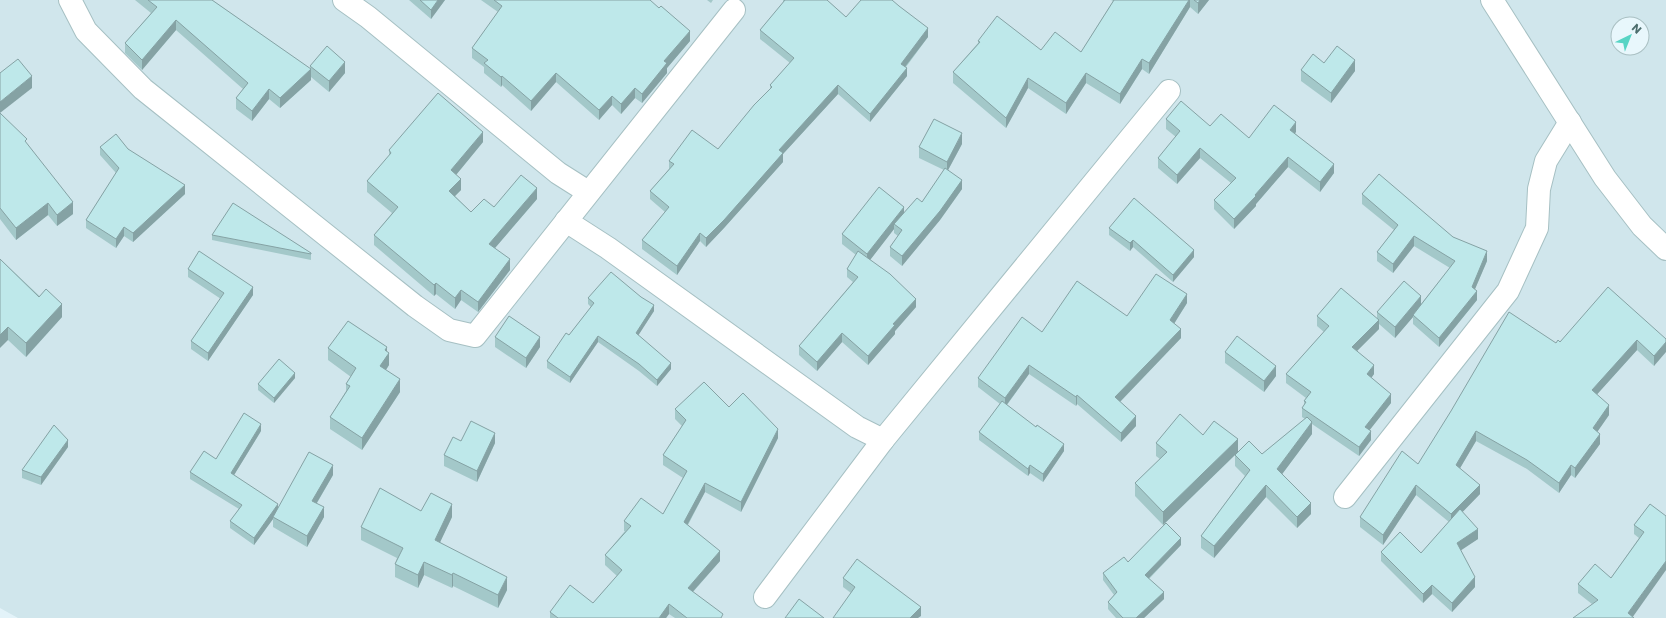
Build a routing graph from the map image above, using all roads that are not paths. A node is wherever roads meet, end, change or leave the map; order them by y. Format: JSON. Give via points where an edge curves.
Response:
{"nodes":[{"id":1,"x":70,"y":0,"type":"edge"},
{"id":2,"x":344,"y":0,"type":"edge"},
{"id":3,"x":1492,"y":0,"type":"edge"},
{"id":4,"x":734,"y":10,"type":"dead end"},
{"id":5,"x":1169,"y":92,"type":"dead end"},
{"id":6,"x":1570,"y":122,"type":"junction"},
{"id":7,"x":588,"y":192,"type":"junction"},
{"id":8,"x":566,"y":221,"type":"junction"},
{"id":9,"x":1666,"y":249,"type":"edge"},
{"id":10,"x":882,"y":440,"type":"junction"},
{"id":11,"x":1345,"y":497,"type":"dead end"},
{"id":12,"x":765,"y":597,"type":"dead end"}],
"edges":[{"from":1,"to":8,"type":"street","via":[[86,31],[143,89],[415,306],[449,330],[475,336]]},
{"from":2,"to":7,"type":"street","via":[[558,173]]},
{"from":3,"to":6,"type":"street"},
{"from":4,"to":7,"type":"street"},
{"from":5,"to":10,"type":"street"},
{"from":6,"to":9,"type":"street","via":[[1605,178],[1642,226]]},
{"from":6,"to":11,"type":"street","via":[[1546,161],[1539,189],[1537,228],[1508,291]]},
{"from":7,"to":8,"type":"street"},
{"from":8,"to":10,"type":"street","via":[[608,248],[857,427]]},
{"from":10,"to":12,"type":"street"}]}
